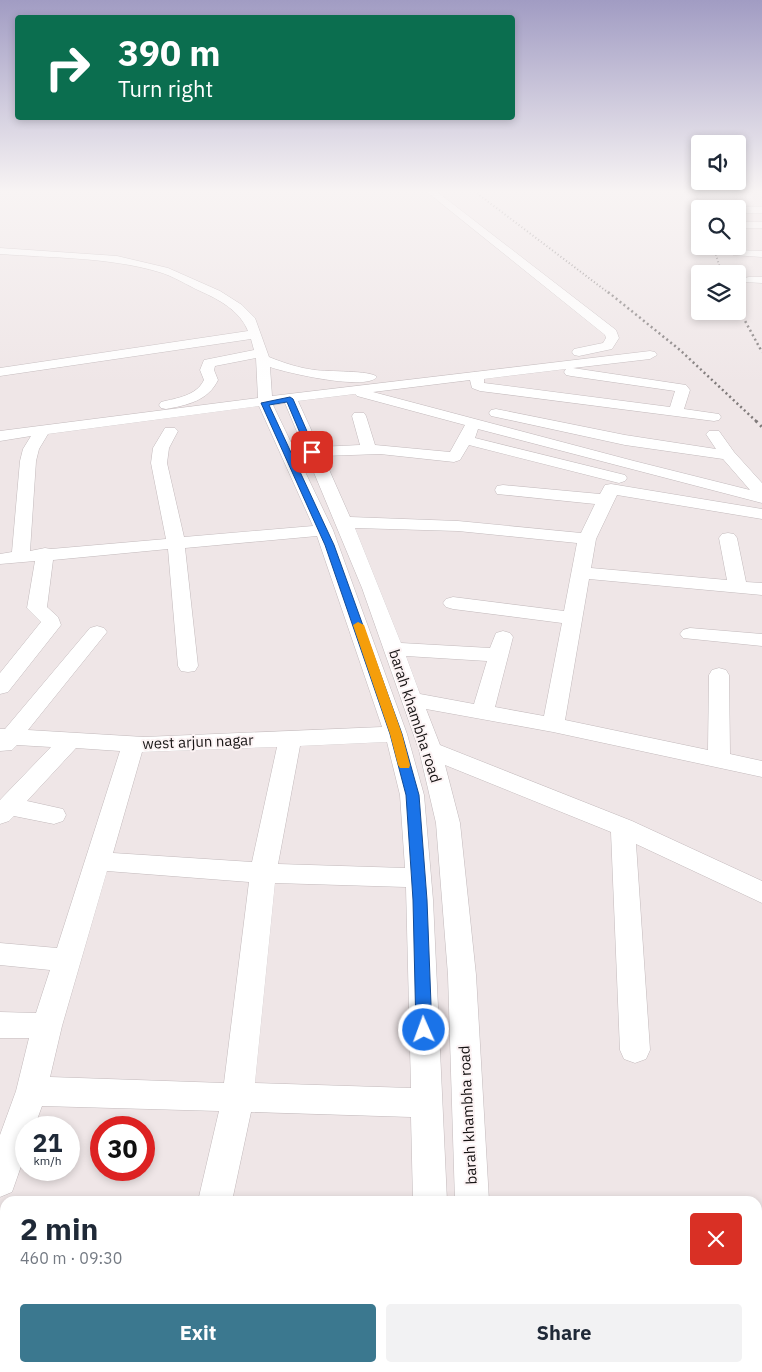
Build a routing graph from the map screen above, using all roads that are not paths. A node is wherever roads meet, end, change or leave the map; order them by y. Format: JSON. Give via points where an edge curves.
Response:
{"nodes":[{"id":1,"x":59,"y":255,"type":"edge"},
{"id":2,"x":512,"y":255,"type":"edge"},
{"id":3,"x":749,"y":280,"type":"dead end"},
{"id":4,"x":762,"y":280,"type":"edge"},
{"id":5,"x":256,"y":334,"type":"junction"},
{"id":6,"x":650,"y":355,"type":"dead end"},
{"id":7,"x":262,"y":356,"type":"junction"},
{"id":8,"x":542,"y":368,"type":"junction"},
{"id":9,"x":0,"y":372,"type":"edge"},
{"id":10,"x":477,"y":375,"type":"junction"},
{"id":11,"x":352,"y":390,"type":"junction"},
{"id":12,"x":290,"y":399,"type":"junction"},
{"id":13,"x":265,"y":403,"type":"junction"},
{"id":14,"x":675,"y":412,"type":"junction"},
{"id":15,"x":496,"y":413,"type":"dead end"},
{"id":16,"x":359,"y":416,"type":"dead end"},
{"id":17,"x":714,"y":416,"type":"dead end"},
{"id":18,"x":473,"y":424,"type":"junction"},
{"id":19,"x":0,"y":427,"type":"edge"},
{"id":20,"x":42,"y":431,"type":"junction"},
{"id":21,"x":170,"y":431,"type":"dead end"},
{"id":22,"x":714,"y":434,"type":"dead end"},
{"id":23,"x":0,"y":436,"type":"edge"},
{"id":24,"x":466,"y":438,"type":"junction"},
{"id":25,"x":647,"y":444,"type":"junction"},
{"id":26,"x":369,"y":449,"type":"junction"},
{"id":27,"x":312,"y":452,"type":"junction"},
{"id":28,"x":728,"y":455,"type":"junction"},
{"id":29,"x":616,"y":483,"type":"junction"},
{"id":30,"x":503,"y":490,"type":"dead end"},
{"id":31,"x":762,"y":493,"type":"edge"},
{"id":32,"x":762,"y":498,"type":"edge"},
{"id":33,"x":762,"y":514,"type":"edge"},
{"id":34,"x":334,"y":526,"type":"junction"},
{"id":35,"x":728,"y":538,"type":"dead end"},
{"id":36,"x":587,"y":539,"type":"junction"},
{"id":37,"x":176,"y":543,"type":"junction"},
{"id":38,"x":45,"y":553,"type":"junction"},
{"id":39,"x":22,"y":556,"type":"junction"},
{"id":40,"x":0,"y":558,"type":"edge"},
{"id":41,"x":580,"y":573,"type":"junction"},
{"id":42,"x":738,"y":588,"type":"junction"},
{"id":43,"x":762,"y":589,"type":"edge"},
{"id":44,"x":452,"y":603,"type":"dead end"},
{"id":45,"x":572,"y":618,"type":"junction"},
{"id":46,"x":97,"y":632,"type":"dead end"},
{"id":47,"x":690,"y":634,"type":"dead end"},
{"id":48,"x":762,"y":640,"type":"edge"},
{"id":49,"x":393,"y":649,"type":"junction"},
{"id":50,"x":188,"y":666,"type":"dead end"},
{"id":51,"x":719,"y":675,"type":"dead end"},
{"id":52,"x":0,"y":687,"type":"edge"},
{"id":53,"x":411,"y":699,"type":"junction"},
{"id":54,"x":483,"y":711,"type":"junction"},
{"id":55,"x":553,"y":725,"type":"junction"},
{"id":56,"x":396,"y":734,"type":"junction"},
{"id":57,"x":290,"y":739,"type":"junction"},
{"id":58,"x":4,"y":740,"type":"edge"},
{"id":59,"x":71,"y":740,"type":"junction"},
{"id":60,"x":133,"y":745,"type":"junction"},
{"id":61,"x":430,"y":750,"type":"junction"},
{"id":62,"x":719,"y":760,"type":"junction"},
{"id":63,"x":762,"y":769,"type":"edge"},
{"id":64,"x":4,"y":811,"type":"edge"},
{"id":65,"x":54,"y":815,"type":"dead end"},
{"id":66,"x":623,"y":827,"type":"junction"},
{"id":67,"x":97,"y":860,"type":"junction"},
{"id":68,"x":263,"y":873,"type":"junction"},
{"id":69,"x":419,"y":878,"type":"junction"},
{"id":70,"x":762,"y":893,"type":"edge"},
{"id":71,"x":0,"y":954,"type":"edge"},
{"id":72,"x":67,"y":960,"type":"junction"},
{"id":73,"x":0,"y":1025,"type":"edge"},
{"id":74,"x":46,"y":1026,"type":"junction"},
{"id":75,"x":635,"y":1050,"type":"dead end"},
{"id":76,"x":30,"y":1091,"type":"junction"},
{"id":77,"x":238,"y":1098,"type":"junction"},
{"id":78,"x":427,"y":1104,"type":"junction"},
{"id":79,"x":0,"y":1181,"type":"edge"},
{"id":80,"x":216,"y":1196,"type":"edge"},
{"id":81,"x":430,"y":1196,"type":"edge"},
{"id":82,"x":472,"y":1196,"type":"edge"}],
"edges":[{"from":1,"to":5,"type":"street","via":[[117,259],[164,270],[238,308],[249,318]]},
{"from":2,"to":7,"type":"street","via":[[601,324],[611,334],[612,342],[584,351],[370,377],[313,375],[288,370]]},
{"from":3,"to":4,"type":"street"},
{"from":5,"to":7,"type":"street"},
{"from":5,"to":9,"type":"street"},
{"from":6,"to":8,"type":"street"},
{"from":7,"to":13,"type":"street"},
{"from":7,"to":19,"type":"street","via":[[220,359],[209,363],[210,383],[199,394],[186,400],[150,408]]},
{"from":8,"to":10,"type":"street"},
{"from":8,"to":14,"type":"street","via":[[681,388]]},
{"from":10,"to":11,"type":"street"},
{"from":10,"to":14,"type":"street","via":[[480,387]]},
{"from":11,"to":12,"type":"street"},
{"from":11,"to":18,"type":"street"},
{"from":12,"to":13,"type":"street"},
{"from":12,"to":27,"type":"street","name":"barah khambha road"},
{"from":13,"to":20,"type":"street"},
{"from":13,"to":34,"type":"street","name":"barah khambha road"},
{"from":14,"to":17,"type":"street"},
{"from":15,"to":25,"type":"street"},
{"from":16,"to":26,"type":"street"},
{"from":18,"to":24,"type":"street"},
{"from":18,"to":29,"type":"street"},
{"from":20,"to":23,"type":"street"},
{"from":20,"to":39,"type":"street","via":[[28,461]]},
{"from":21,"to":37,"type":"street","via":[[161,448],[159,463]]},
{"from":22,"to":28,"type":"street"},
{"from":24,"to":26,"type":"street","via":[[454,457]]},
{"from":24,"to":29,"type":"street"},
{"from":25,"to":28,"type":"street"},
{"from":25,"to":29,"type":"street"},
{"from":26,"to":27,"type":"street"},
{"from":27,"to":34,"type":"street","name":"barah khambha road"},
{"from":28,"to":31,"type":"street"},
{"from":29,"to":30,"type":"street"},
{"from":29,"to":32,"type":"street"},
{"from":29,"to":33,"type":"street"},
{"from":29,"to":36,"type":"street"},
{"from":34,"to":36,"type":"street","via":[[458,526]]},
{"from":34,"to":37,"type":"street"},
{"from":34,"to":49,"type":"street","name":"barah khambha road"},
{"from":34,"to":56,"type":"street","name":"barah khambha road"},
{"from":35,"to":42,"type":"street"},
{"from":36,"to":41,"type":"street"},
{"from":37,"to":38,"type":"street"},
{"from":37,"to":50,"type":"street"},
{"from":38,"to":39,"type":"street"},
{"from":38,"to":52,"type":"street","via":[[37,608],[51,621],[51,625]]},
{"from":39,"to":40,"type":"street"},
{"from":41,"to":42,"type":"street"},
{"from":41,"to":45,"type":"street"},
{"from":42,"to":43,"type":"street"},
{"from":44,"to":45,"type":"street"},
{"from":45,"to":55,"type":"street"},
{"from":46,"to":58,"type":"street"},
{"from":47,"to":48,"type":"street"},
{"from":49,"to":53,"type":"street","name":"barah khambha road"},
{"from":49,"to":54,"type":"street","via":[[501,646]]},
{"from":51,"to":62,"type":"street"},
{"from":53,"to":54,"type":"street"},
{"from":53,"to":61,"type":"street","name":"barah khambha road"},
{"from":54,"to":55,"type":"street"},
{"from":55,"to":62,"type":"street"},
{"from":56,"to":57,"type":"street","name":"west arjun nagar"},
{"from":56,"to":69,"type":"street","name":"barah khambha road","via":[[412,795]]},
{"from":57,"to":60,"type":"street","name":"west arjun nagar"},
{"from":57,"to":68,"type":"street"},
{"from":58,"to":59,"type":"street","name":"west arjun nagar"},
{"from":59,"to":60,"type":"street","name":"west arjun nagar"},
{"from":59,"to":64,"type":"street"},
{"from":60,"to":67,"type":"street"},
{"from":61,"to":66,"type":"street"},
{"from":61,"to":82,"type":"street","name":"barah khambha road","via":[[448,823],[462,975]]},
{"from":62,"to":63,"type":"street"},
{"from":64,"to":65,"type":"street"},
{"from":66,"to":70,"type":"street"},
{"from":66,"to":75,"type":"street"},
{"from":67,"to":68,"type":"street"},
{"from":67,"to":72,"type":"street"},
{"from":68,"to":69,"type":"street"},
{"from":68,"to":77,"type":"street"},
{"from":69,"to":78,"type":"street","name":"barah khambha road"},
{"from":71,"to":72,"type":"street"},
{"from":72,"to":74,"type":"street"},
{"from":73,"to":74,"type":"street"},
{"from":74,"to":76,"type":"street"},
{"from":76,"to":77,"type":"street"},
{"from":76,"to":79,"type":"street"},
{"from":77,"to":78,"type":"street"},
{"from":77,"to":80,"type":"street"},
{"from":78,"to":81,"type":"street","name":"barah khambha road"}]}
